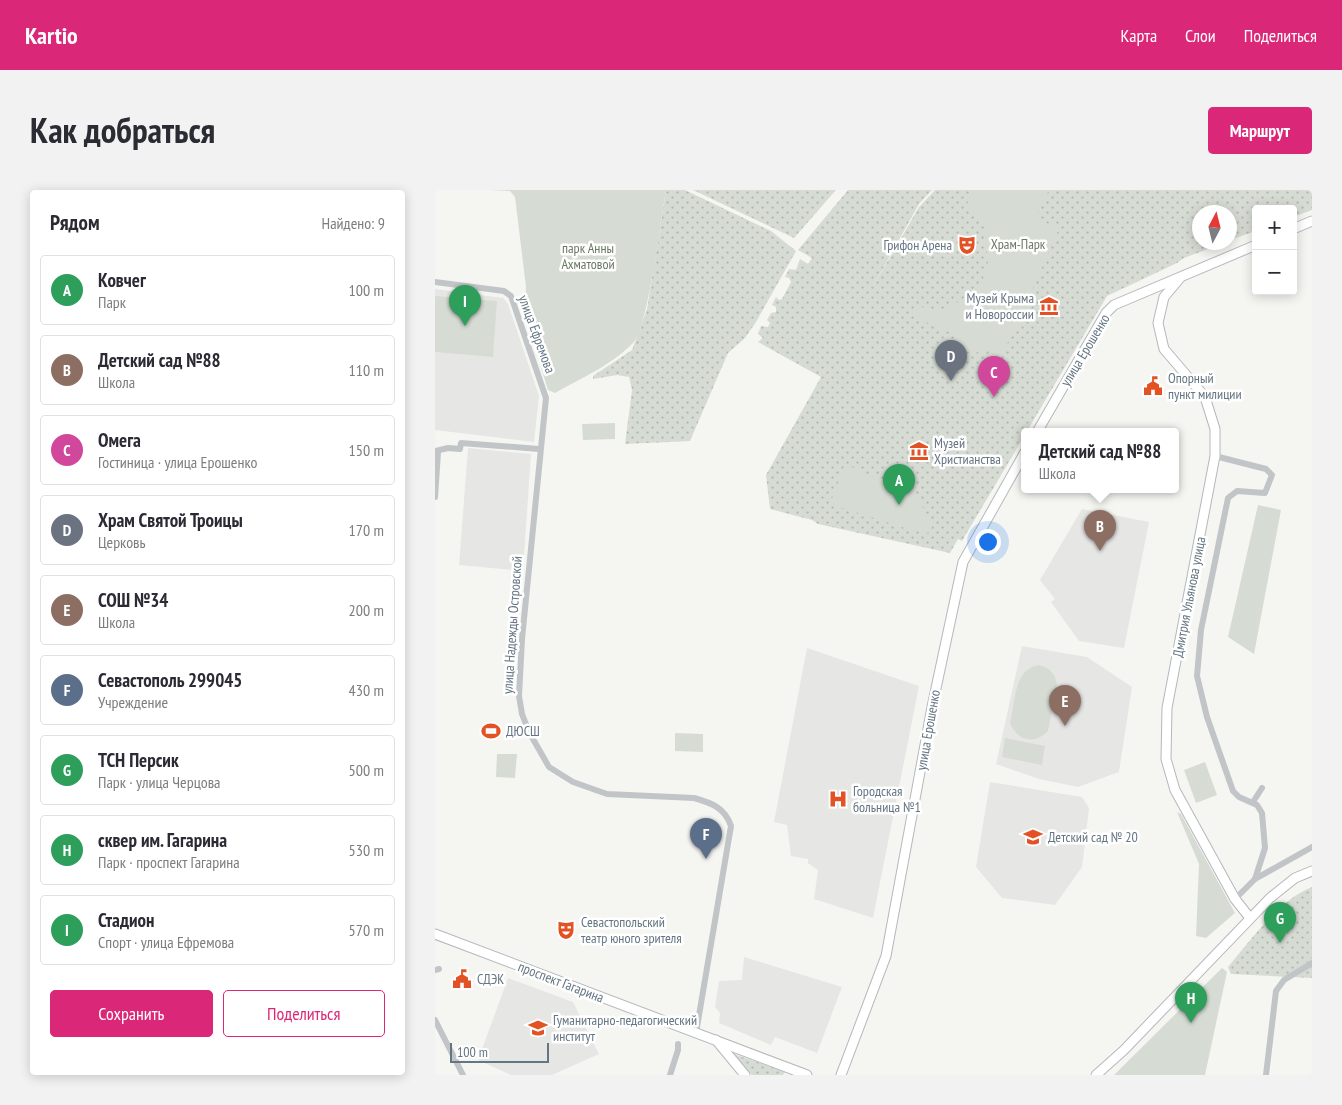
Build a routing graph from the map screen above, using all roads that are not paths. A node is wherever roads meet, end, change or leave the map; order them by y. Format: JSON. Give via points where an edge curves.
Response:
{"nodes":[{"id":1,"x":1312,"y":221,"type":"edge"},
{"id":2,"x":1297,"y":227,"type":"edge"},
{"id":3,"x":1252,"y":247,"type":"edge"},
{"id":4,"x":1180,"y":278,"type":"junction"},
{"id":5,"x":435,"y":282,"type":"edge"},
{"id":6,"x":546,"y":398,"type":"joint"},
{"id":7,"x":1039,"y":428,"type":"edge"},
{"id":8,"x":539,"y":449,"type":"junction"},
{"id":9,"x":437,"y":452,"type":"edge"},
{"id":10,"x":1215,"y":456,"type":"junction"},
{"id":11,"x":1021,"y":459,"type":"edge"},
{"id":12,"x":435,"y":497,"type":"edge"},
{"id":13,"x":1262,"y":788,"type":"dead end"},
{"id":14,"x":1253,"y":802,"type":"junction"},
{"id":15,"x":1312,"y":848,"type":"edge"},
{"id":16,"x":1312,"y":871,"type":"edge"},
{"id":17,"x":1255,"y":879,"type":"junction"},
{"id":18,"x":1235,"y":899,"type":"junction"},
{"id":19,"x":1250,"y":918,"type":"junction"},
{"id":20,"x":435,"y":934,"type":"edge"},
{"id":21,"x":1312,"y":963,"type":"edge"},
{"id":22,"x":435,"y":1020,"type":"edge"},
{"id":23,"x":696,"y":1032,"type":"junction"},
{"id":24,"x":716,"y":1040,"type":"junction"},
{"id":25,"x":678,"y":1044,"type":"dead end"},
{"id":26,"x":463,"y":1075,"type":"edge"},
{"id":27,"x":670,"y":1075,"type":"edge"},
{"id":28,"x":745,"y":1075,"type":"edge"},
{"id":29,"x":805,"y":1075,"type":"edge"},
{"id":30,"x":841,"y":1075,"type":"edge"},
{"id":31,"x":1095,"y":1075,"type":"edge"},
{"id":32,"x":1266,"y":1075,"type":"edge"}],
"edges":[{"from":1,"to":2,"type":"main road"},
{"from":3,"to":4,"type":"main road","name":"улица Ерошенко"},
{"from":4,"to":7,"type":"main road","name":"улица Ерошенко","via":[[1109,309]]},
{"from":4,"to":10,"type":"main road","name":"Дмитрия Ульянова улица","via":[[1164,297],[1158,323],[1164,348],[1205,397],[1215,429]]},
{"from":5,"to":6,"type":"street","name":"улица Ефремова","via":[[504,291],[511,296]]},
{"from":6,"to":8,"type":"street","name":"улица Надежды Островской"},
{"from":8,"to":9,"type":"street","via":[[461,443],[460,449],[448,448]]},
{"from":8,"to":23,"type":"street","name":"улица Надежды Островской","via":[[519,696],[529,732],[549,767],[573,782],[607,794],[705,801],[720,808],[731,826]]},
{"from":9,"to":12,"type":"street"},
{"from":10,"to":14,"type":"street","via":[[1268,470],[1272,475],[1265,493],[1237,491],[1227,498],[1201,630],[1197,676],[1207,717],[1233,791]]},
{"from":10,"to":18,"type":"main road","name":"Дмитрия Ульянова улица","via":[[1167,708],[1166,759],[1175,790]]},
{"from":11,"to":30,"type":"main road","name":"улица Ерошенко","via":[[963,562],[947,629],[886,956]]},
{"from":13,"to":14,"type":"street"},
{"from":14,"to":17,"type":"street","via":[[1262,813],[1265,848]]},
{"from":15,"to":17,"type":"street"},
{"from":16,"to":19,"type":"main road","via":[[1285,884]]},
{"from":17,"to":18,"type":"street"},
{"from":18,"to":19,"type":"main road","name":"Дмитрия Ульянова улица"},
{"from":19,"to":31,"type":"main road","via":[[1124,1050]]},
{"from":20,"to":23,"type":"main road","name":"проспект Гагарина"},
{"from":21,"to":32,"type":"street","via":[[1283,980],[1276,992]]},
{"from":22,"to":26,"type":"street"},
{"from":23,"to":24,"type":"main road","name":"проспект Гагарина"},
{"from":24,"to":28,"type":"main road","name":"проспект Гагарина"},
{"from":24,"to":29,"type":"main road","name":"проспект Гагарина"},
{"from":25,"to":27,"type":"street"}]}
